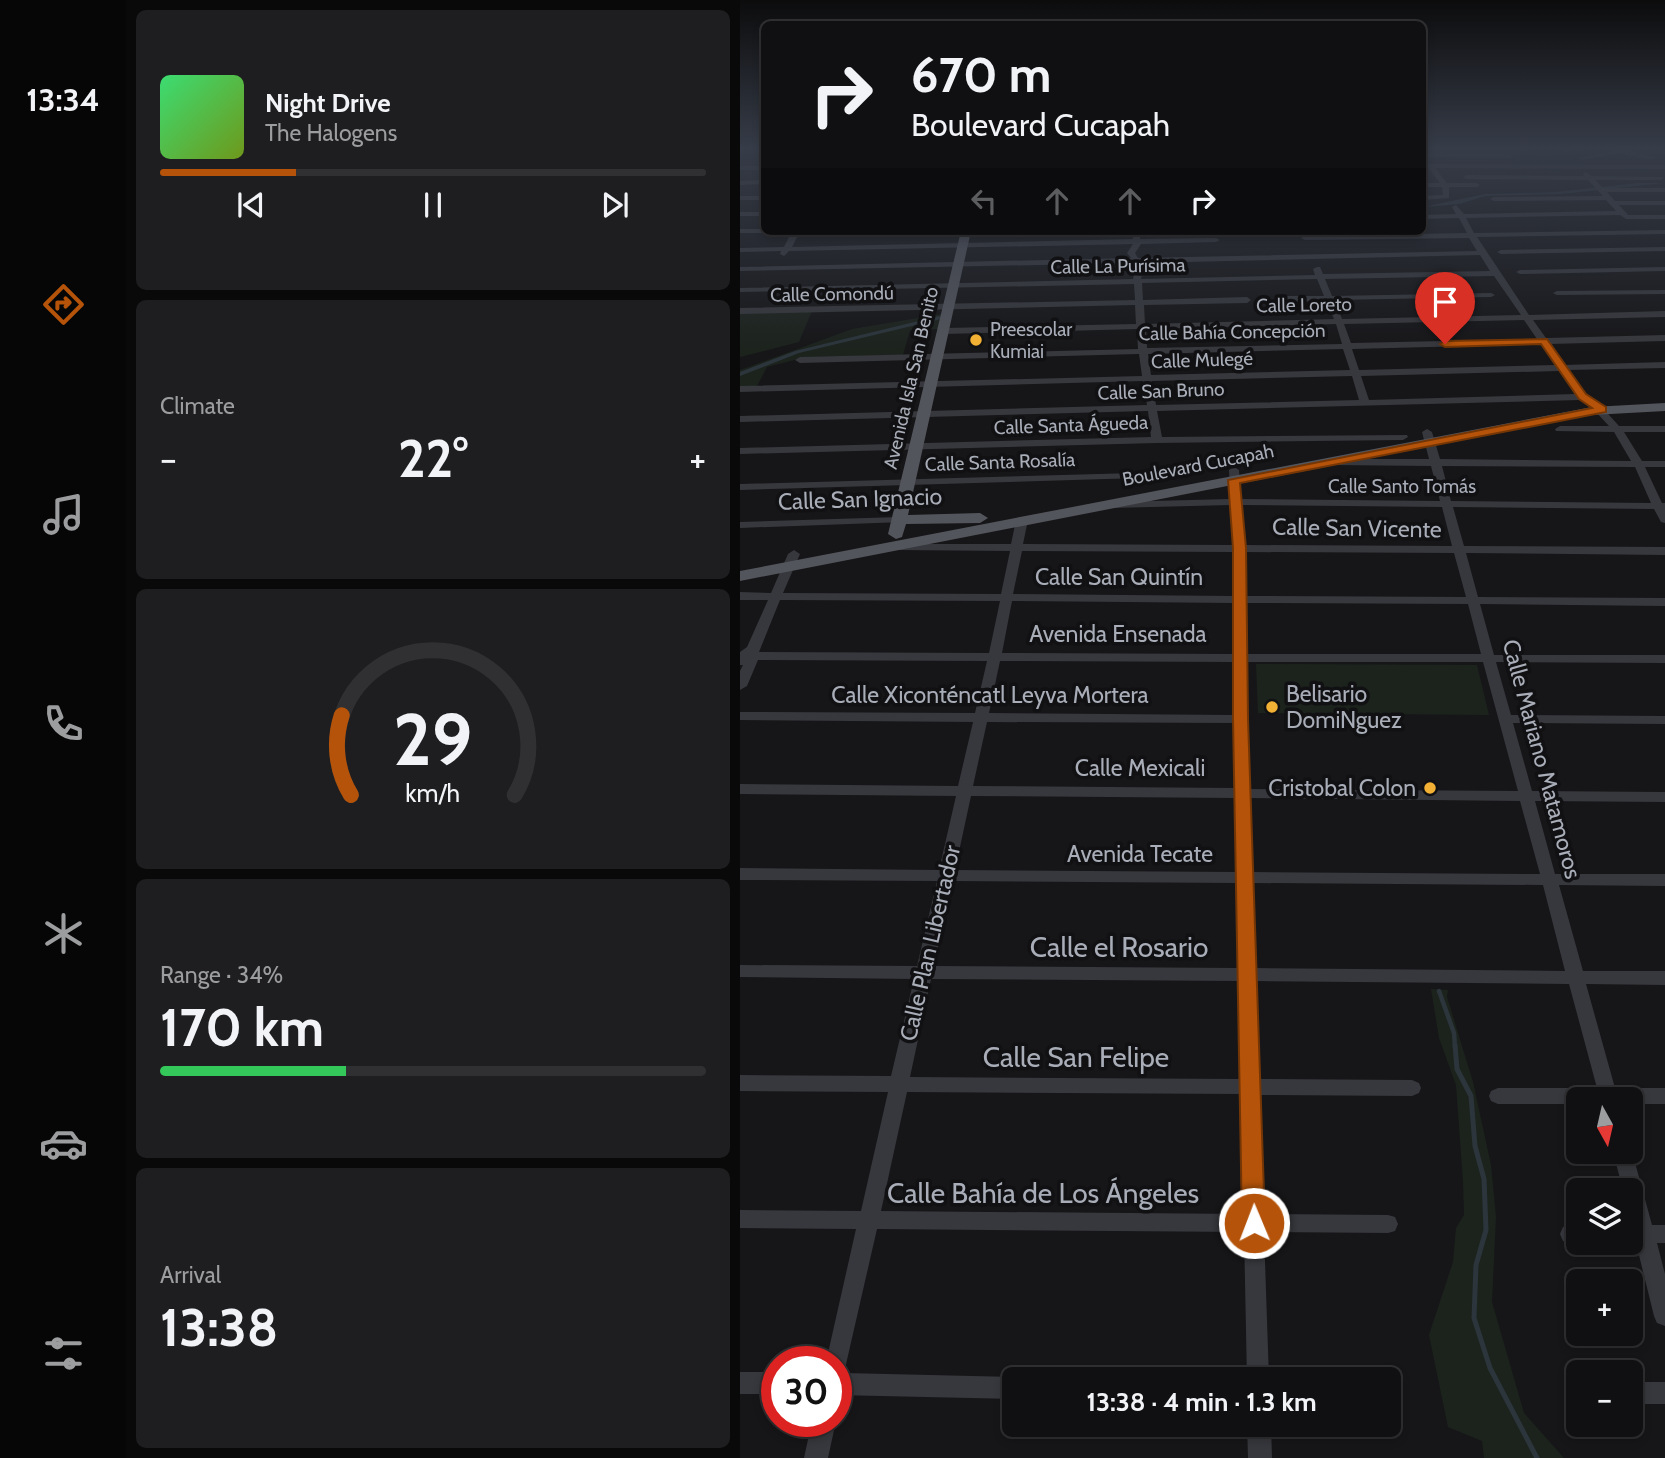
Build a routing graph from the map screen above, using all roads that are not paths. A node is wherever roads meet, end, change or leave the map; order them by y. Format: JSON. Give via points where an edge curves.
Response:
{"nodes":[{"id":1,"x":1462,"y":217,"type":"edge"},
{"id":2,"x":1626,"y":217,"type":"edge"},
{"id":3,"x":761,"y":231,"type":"edge"},
{"id":4,"x":1640,"y":231,"type":"junction"},
{"id":5,"x":740,"y":232,"type":"edge"},
{"id":6,"x":1665,"y":232,"type":"edge"},
{"id":7,"x":794,"y":235,"type":"edge"},
{"id":8,"x":1137,"y":235,"type":"edge"},
{"id":9,"x":1304,"y":235,"type":"edge"},
{"id":10,"x":1426,"y":235,"type":"edge"},
{"id":11,"x":1471,"y":235,"type":"junction"},
{"id":12,"x":964,"y":238,"type":"edge"},
{"id":13,"x":1216,"y":240,"type":"dead end"},
{"id":14,"x":1138,"y":241,"type":"junction"},
{"id":15,"x":787,"y":248,"type":"junction"},
{"id":16,"x":1661,"y":249,"type":"edge"},
{"id":17,"x":740,"y":250,"type":"edge"},
{"id":18,"x":1501,"y":252,"type":"dead end"},
{"id":19,"x":1482,"y":253,"type":"junction"},
{"id":20,"x":1312,"y":256,"type":"junction"},
{"id":21,"x":1665,"y":257,"type":"edge"},
{"id":22,"x":1136,"y":261,"type":"junction"},
{"id":23,"x":958,"y":264,"type":"junction"},
{"id":24,"x":776,"y":268,"type":"junction"},
{"id":25,"x":740,"y":269,"type":"edge"},
{"id":26,"x":1665,"y":270,"type":"edge"},
{"id":27,"x":1520,"y":272,"type":"dead end"},
{"id":28,"x":1498,"y":273,"type":"junction"},
{"id":29,"x":1320,"y":276,"type":"junction"},
{"id":30,"x":1138,"y":281,"type":"junction"},
{"id":31,"x":954,"y":285,"type":"junction"},
{"id":32,"x":765,"y":289,"type":"junction"},
{"id":33,"x":740,"y":290,"type":"edge"},
{"id":34,"x":1665,"y":292,"type":"edge"},
{"id":35,"x":1557,"y":293,"type":"dead end"},
{"id":36,"x":1491,"y":295,"type":"dead end"},
{"id":37,"x":1281,"y":299,"type":"dead end"},
{"id":38,"x":1329,"y":299,"type":"junction"},
{"id":39,"x":1247,"y":300,"type":"dead end"},
{"id":40,"x":1140,"y":303,"type":"junction"},
{"id":41,"x":950,"y":308,"type":"junction"},
{"id":42,"x":740,"y":311,"type":"edge"},
{"id":43,"x":754,"y":311,"type":"junction"},
{"id":44,"x":1665,"y":314,"type":"edge"},
{"id":45,"x":1528,"y":317,"type":"junction"},
{"id":46,"x":1339,"y":321,"type":"junction"},
{"id":47,"x":1143,"y":326,"type":"junction"},
{"id":48,"x":944,"y":331,"type":"junction"},
{"id":49,"x":1665,"y":338,"type":"edge"},
{"id":50,"x":1544,"y":341,"type":"junction"},
{"id":51,"x":1346,"y":347,"type":"junction"},
{"id":52,"x":1143,"y":352,"type":"junction"},
{"id":53,"x":939,"y":356,"type":"junction"},
{"id":54,"x":800,"y":360,"type":"dead end"},
{"id":55,"x":1665,"y":365,"type":"edge"},
{"id":56,"x":1563,"y":368,"type":"junction"},
{"id":57,"x":1355,"y":373,"type":"junction"},
{"id":58,"x":1147,"y":379,"type":"junction"},
{"id":59,"x":933,"y":384,"type":"junction"},
{"id":60,"x":740,"y":389,"type":"edge"},
{"id":61,"x":1665,"y":399,"type":"edge"},
{"id":62,"x":1592,"y":402,"type":"junction"},
{"id":63,"x":1365,"y":403,"type":"junction"},
{"id":64,"x":1665,"y":407,"type":"edge"},
{"id":65,"x":1150,"y":408,"type":"junction"},
{"id":66,"x":926,"y":414,"type":"junction"},
{"id":67,"x":740,"y":419,"type":"edge"},
{"id":68,"x":1560,"y":429,"type":"dead end"},
{"id":69,"x":1619,"y":429,"type":"junction"},
{"id":70,"x":1665,"y":429,"type":"edge"},
{"id":71,"x":1403,"y":437,"type":"junction"},
{"id":72,"x":1429,"y":437,"type":"junction"},
{"id":73,"x":1157,"y":439,"type":"junction"},
{"id":74,"x":918,"y":447,"type":"junction"},
{"id":75,"x":740,"y":451,"type":"edge"},
{"id":76,"x":1329,"y":462,"type":"junction"},
{"id":77,"x":1435,"y":462,"type":"junction"},
{"id":78,"x":1635,"y":463,"type":"junction"},
{"id":79,"x":1665,"y":464,"type":"edge"},
{"id":80,"x":1234,"y":475,"type":"junction"},
{"id":81,"x":1135,"y":476,"type":"dead end"},
{"id":82,"x":1198,"y":481,"type":"junction"},
{"id":83,"x":908,"y":483,"type":"junction"},
{"id":84,"x":740,"y":487,"type":"edge"},
{"id":85,"x":1235,"y":502,"type":"junction"},
{"id":86,"x":1446,"y":503,"type":"junction"},
{"id":87,"x":1097,"y":506,"type":"junction"},
{"id":88,"x":1661,"y":506,"type":"edge"},
{"id":89,"x":980,"y":518,"type":"joint"},
{"id":90,"x":1022,"y":520,"type":"junction"},
{"id":91,"x":1665,"y":520,"type":"edge"},
{"id":92,"x":740,"y":525,"type":"edge"},
{"id":93,"x":898,"y":527,"type":"junction"},
{"id":94,"x":881,"y":547,"type":"junction"},
{"id":95,"x":1018,"y":548,"type":"junction"},
{"id":96,"x":1239,"y":548,"type":"junction"},
{"id":97,"x":1459,"y":550,"type":"junction"},
{"id":98,"x":1665,"y":551,"type":"edge"},
{"id":99,"x":792,"y":560,"type":"junction"},
{"id":100,"x":740,"y":565,"type":"edge"},
{"id":101,"x":740,"y":576,"type":"edge"},
{"id":102,"x":740,"y":596,"type":"edge"},
{"id":103,"x":776,"y":596,"type":"junction"},
{"id":104,"x":1007,"y":597,"type":"junction"},
{"id":105,"x":1240,"y":599,"type":"junction"},
{"id":106,"x":1473,"y":601,"type":"junction"},
{"id":107,"x":1665,"y":602,"type":"edge"},
{"id":108,"x":746,"y":655,"type":"edge"},
{"id":109,"x":995,"y":655,"type":"junction"},
{"id":110,"x":1241,"y":655,"type":"junction"},
{"id":111,"x":1488,"y":657,"type":"junction"},
{"id":112,"x":1665,"y":659,"type":"edge"},
{"id":113,"x":740,"y":686,"type":"edge"},
{"id":114,"x":740,"y":716,"type":"edge"},
{"id":115,"x":981,"y":716,"type":"junction"},
{"id":116,"x":1240,"y":719,"type":"junction"},
{"id":117,"x":1505,"y":719,"type":"junction"},
{"id":118,"x":1665,"y":720,"type":"edge"},
{"id":119,"x":740,"y":789,"type":"edge"},
{"id":120,"x":965,"y":790,"type":"junction"},
{"id":121,"x":1242,"y":792,"type":"junction"},
{"id":122,"x":1526,"y":793,"type":"junction"},
{"id":123,"x":1665,"y":797,"type":"edge"},
{"id":124,"x":740,"y":874,"type":"edge"},
{"id":125,"x":946,"y":875,"type":"junction"},
{"id":126,"x":1244,"y":877,"type":"junction"},
{"id":127,"x":1549,"y":878,"type":"junction"},
{"id":128,"x":1665,"y":880,"type":"edge"},
{"id":129,"x":740,"y":971,"type":"edge"},
{"id":130,"x":924,"y":972,"type":"junction"},
{"id":131,"x":1247,"y":974,"type":"junction"},
{"id":132,"x":1576,"y":976,"type":"junction"},
{"id":133,"x":1665,"y":978,"type":"edge"},
{"id":134,"x":740,"y":1083,"type":"edge"},
{"id":135,"x":898,"y":1084,"type":"junction"},
{"id":136,"x":1250,"y":1087,"type":"junction"},
{"id":137,"x":1606,"y":1087,"type":"edge"},
{"id":138,"x":1412,"y":1088,"type":"dead end"},
{"id":139,"x":1498,"y":1096,"type":"dead end"},
{"id":140,"x":1665,"y":1096,"type":"edge"},
{"id":141,"x":1566,"y":1097,"type":"edge"},
{"id":142,"x":1643,"y":1097,"type":"edge"},
{"id":143,"x":1626,"y":1164,"type":"edge"},
{"id":144,"x":740,"y":1219,"type":"edge"},
{"id":145,"x":868,"y":1220,"type":"junction"},
{"id":146,"x":1254,"y":1223,"type":"junction"},
{"id":147,"x":1388,"y":1224,"type":"dead end"},
{"id":148,"x":1647,"y":1235,"type":"edge"},
{"id":149,"x":1665,"y":1317,"type":"edge"},
{"id":150,"x":840,"y":1346,"type":"edge"},
{"id":151,"x":1258,"y":1367,"type":"edge"},
{"id":152,"x":740,"y":1383,"type":"edge"},
{"id":153,"x":761,"y":1383,"type":"edge"},
{"id":154,"x":852,"y":1384,"type":"edge"},
{"id":155,"x":1002,"y":1388,"type":"edge"},
{"id":156,"x":1643,"y":1393,"type":"edge"},
{"id":157,"x":1665,"y":1394,"type":"edge"},
{"id":158,"x":821,"y":1437,"type":"edge"},
{"id":159,"x":1259,"y":1437,"type":"edge"},
{"id":160,"x":816,"y":1458,"type":"edge"},
{"id":161,"x":1260,"y":1458,"type":"edge"}],
"edges":[{"from":1,"to":11,"type":"street"},
{"from":2,"to":4,"type":"street"},
{"from":3,"to":5,"type":"street"},
{"from":4,"to":6,"type":"street"},
{"from":4,"to":11,"type":"street"},
{"from":4,"to":16,"type":"street"},
{"from":7,"to":15,"type":"street"},
{"from":8,"to":14,"type":"street"},
{"from":9,"to":20,"type":"street"},
{"from":10,"to":11,"type":"street"},
{"from":11,"to":19,"type":"street"},
{"from":12,"to":14,"type":"street"},
{"from":12,"to":15,"type":"street"},
{"from":12,"to":23,"type":"main road","name":"Avenida Isla San Benito"},
{"from":13,"to":14,"type":"street"},
{"from":14,"to":22,"type":"street","via":[[1131,253]]},
{"from":15,"to":17,"type":"street"},
{"from":15,"to":24,"type":"street"},
{"from":16,"to":18,"type":"street"},
{"from":16,"to":21,"type":"street"},
{"from":19,"to":20,"type":"street"},
{"from":19,"to":28,"type":"street"},
{"from":20,"to":22,"type":"street"},
{"from":20,"to":29,"type":"street"},
{"from":22,"to":23,"type":"street"},
{"from":22,"to":30,"type":"street"},
{"from":23,"to":24,"type":"street"},
{"from":23,"to":31,"type":"main road","name":"Avenida Isla San Benito"},
{"from":24,"to":25,"type":"street"},
{"from":24,"to":32,"type":"street"},
{"from":26,"to":27,"type":"street"},
{"from":28,"to":29,"type":"street","name":"Calle La Purísima"},
{"from":28,"to":45,"type":"street"},
{"from":29,"to":30,"type":"street","name":"Calle La Purísima"},
{"from":29,"to":38,"type":"street"},
{"from":30,"to":31,"type":"street","name":"Calle La Purísima"},
{"from":30,"to":40,"type":"street"},
{"from":31,"to":32,"type":"street","name":"Calle La Purísima"},
{"from":31,"to":41,"type":"main road","name":"Avenida Isla San Benito"},
{"from":32,"to":33,"type":"street","name":"Calle La Purísima"},
{"from":32,"to":43,"type":"street"},
{"from":34,"to":35,"type":"street"},
{"from":36,"to":38,"type":"street"},
{"from":37,"to":38,"type":"street"},
{"from":38,"to":46,"type":"street"},
{"from":39,"to":40,"type":"street","name":"Calle Comondú"},
{"from":40,"to":41,"type":"street","name":"Calle Comondú"},
{"from":40,"to":47,"type":"street"},
{"from":41,"to":43,"type":"street","name":"Calle Comondú"},
{"from":41,"to":48,"type":"main road","name":"Avenida Isla San Benito"},
{"from":42,"to":43,"type":"street","name":"Calle Comondú"},
{"from":44,"to":45,"type":"street","name":"Calle Loreto"},
{"from":45,"to":46,"type":"street","name":"Calle Loreto"},
{"from":45,"to":50,"type":"street"},
{"from":46,"to":47,"type":"street","name":"Calle Loreto"},
{"from":46,"to":51,"type":"street"},
{"from":47,"to":48,"type":"street","name":"Calle Loreto"},
{"from":47,"to":52,"type":"street"},
{"from":48,"to":53,"type":"main road","name":"Avenida Isla San Benito"},
{"from":49,"to":50,"type":"street","name":"Calle Bahía Concepción"},
{"from":50,"to":51,"type":"street","name":"Calle Bahía Concepción"},
{"from":50,"to":56,"type":"street"},
{"from":51,"to":52,"type":"street","name":"Calle Bahía Concepción"},
{"from":51,"to":57,"type":"street"},
{"from":52,"to":53,"type":"street","name":"Calle Bahía Concepción"},
{"from":52,"to":58,"type":"street"},
{"from":53,"to":54,"type":"street","name":"Calle Bahía Concepción"},
{"from":53,"to":59,"type":"main road","name":"Avenida Isla San Benito"},
{"from":55,"to":56,"type":"street","name":"Calle Mulegé"},
{"from":56,"to":57,"type":"street","name":"Calle Mulegé"},
{"from":56,"to":62,"type":"street"},
{"from":57,"to":58,"type":"street","name":"Calle Mulegé"},
{"from":57,"to":63,"type":"street"},
{"from":58,"to":59,"type":"street","name":"Calle Mulegé"},
{"from":58,"to":65,"type":"street"},
{"from":59,"to":60,"type":"street","name":"Calle Mulegé"},
{"from":59,"to":66,"type":"main road","name":"Avenida Isla San Benito"},
{"from":61,"to":62,"type":"main road","name":"Boulevard Cucapah"},
{"from":62,"to":63,"type":"street","name":"Calle San Bruno"},
{"from":62,"to":64,"type":"main road","name":"Boulevard Cucapah"},
{"from":62,"to":69,"type":"street"},
{"from":62,"to":72,"type":"main road","name":"Boulevard Cucapah"},
{"from":63,"to":65,"type":"street","name":"Calle San Bruno"},
{"from":65,"to":66,"type":"street","name":"Calle San Bruno"},
{"from":65,"to":73,"type":"street"},
{"from":66,"to":67,"type":"street","name":"Calle San Bruno"},
{"from":66,"to":74,"type":"main road","name":"Avenida Isla San Benito"},
{"from":68,"to":69,"type":"street"},
{"from":69,"to":70,"type":"street"},
{"from":69,"to":78,"type":"street"},
{"from":71,"to":72,"type":"main road","name":"Boulevard Cucapah"},
{"from":71,"to":73,"type":"street","name":"Calle Santa Águeda"},
{"from":71,"to":80,"type":"main road","name":"Boulevard Cucapah"},
{"from":72,"to":76,"type":"main road","name":"Boulevard Cucapah"},
{"from":72,"to":77,"type":"street","name":"Calle Mariano Matamoros"},
{"from":73,"to":74,"type":"street","name":"Calle Santa Águeda"},
{"from":74,"to":75,"type":"street","name":"Calle Santa Águeda"},
{"from":74,"to":83,"type":"main road","name":"Avenida Isla San Benito"},
{"from":76,"to":77,"type":"street"},
{"from":76,"to":80,"type":"main road","name":"Boulevard Cucapah"},
{"from":77,"to":78,"type":"street"},
{"from":77,"to":86,"type":"street","name":"Calle Mariano Matamoros"},
{"from":78,"to":79,"type":"street"},
{"from":78,"to":88,"type":"street"},
{"from":80,"to":82,"type":"main road","name":"Boulevard Cucapah"},
{"from":80,"to":85,"type":"street"},
{"from":81,"to":83,"type":"street","name":"Calle Santa Rosalía"},
{"from":82,"to":87,"type":"main road","name":"Boulevard Cucapah"},
{"from":82,"to":89,"type":"main road","name":"Boulevard Cucapah"},
{"from":83,"to":84,"type":"street","name":"Calle Santa Rosalía"},
{"from":83,"to":93,"type":"main road","name":"Avenida Isla San Benito"},
{"from":85,"to":86,"type":"street","name":"Calle Santo Tomás"},
{"from":85,"to":87,"type":"street","name":"Calle Santo Tomás"},
{"from":85,"to":96,"type":"street"},
{"from":86,"to":88,"type":"street","name":"Calle Santo Tomás"},
{"from":86,"to":97,"type":"street","name":"Calle Mariano Matamoros"},
{"from":87,"to":90,"type":"main road","name":"Boulevard Cucapah"},
{"from":88,"to":91,"type":"street"},
{"from":89,"to":93,"type":"main road","name":"Calle San Ignacio"},
{"from":90,"to":94,"type":"main road","name":"Boulevard Cucapah"},
{"from":90,"to":95,"type":"street","name":"Calle Plan Libertador"},
{"from":92,"to":93,"type":"street","name":"Calle San Ignacio"},
{"from":93,"to":99,"type":"main road","name":"Boulevard Cucapah"},
{"from":94,"to":95,"type":"street","name":"Calle San Vicente"},
{"from":94,"to":99,"type":"main road","name":"Boulevard Cucapah"},
{"from":95,"to":96,"type":"street","name":"Calle San Vicente"},
{"from":95,"to":104,"type":"street","name":"Calle Plan Libertador"},
{"from":96,"to":97,"type":"street","name":"Calle San Vicente"},
{"from":96,"to":105,"type":"street"},
{"from":97,"to":98,"type":"street","name":"Calle San Vicente"},
{"from":97,"to":106,"type":"street","name":"Calle Mariano Matamoros"},
{"from":99,"to":100,"type":"main road","name":"Boulevard Cucapah"},
{"from":99,"to":101,"type":"main road","name":"Boulevard Cucapah"},
{"from":99,"to":103,"type":"street"},
{"from":102,"to":103,"type":"street","name":"Calle San Quintín"},
{"from":103,"to":104,"type":"street","name":"Calle San Quintín"},
{"from":103,"to":108,"type":"street"},
{"from":104,"to":105,"type":"street","name":"Calle San Quintín"},
{"from":104,"to":109,"type":"street","name":"Calle Plan Libertador"},
{"from":105,"to":106,"type":"street","name":"Calle San Quintín"},
{"from":105,"to":110,"type":"street"},
{"from":106,"to":107,"type":"street","name":"Calle San Quintín"},
{"from":106,"to":111,"type":"street","name":"Calle Mariano Matamoros"},
{"from":108,"to":109,"type":"street","name":"Avenida Ensenada"},
{"from":108,"to":113,"type":"street"},
{"from":109,"to":110,"type":"street","name":"Avenida Ensenada"},
{"from":109,"to":115,"type":"street","name":"Calle Plan Libertador"},
{"from":110,"to":111,"type":"street","name":"Avenida Ensenada"},
{"from":110,"to":116,"type":"street"},
{"from":111,"to":112,"type":"street","name":"Avenida Ensenada"},
{"from":111,"to":117,"type":"street","name":"Calle Mariano Matamoros"},
{"from":114,"to":115,"type":"street","name":"Calle Xiconténcatl Leyva Mortera"},
{"from":115,"to":116,"type":"street","name":"Calle Xiconténcatl Leyva Mortera"},
{"from":115,"to":120,"type":"street","name":"Calle Plan Libertador"},
{"from":116,"to":121,"type":"street"},
{"from":117,"to":118,"type":"street"},
{"from":117,"to":122,"type":"street","name":"Calle Mariano Matamoros"},
{"from":119,"to":120,"type":"street","name":"Calle Mexicali"},
{"from":120,"to":121,"type":"street","name":"Calle Mexicali"},
{"from":120,"to":125,"type":"street","name":"Calle Plan Libertador"},
{"from":121,"to":122,"type":"street","name":"Calle Mexicali"},
{"from":121,"to":126,"type":"street"},
{"from":122,"to":123,"type":"street","name":"Calle Mexicali"},
{"from":122,"to":127,"type":"street","name":"Calle Mariano Matamoros"},
{"from":124,"to":125,"type":"street","name":"Avenida Tecate"},
{"from":125,"to":126,"type":"street","name":"Avenida Tecate"},
{"from":125,"to":130,"type":"street","name":"Calle Plan Libertador"},
{"from":126,"to":127,"type":"street","name":"Avenida Tecate"},
{"from":126,"to":131,"type":"street"},
{"from":127,"to":128,"type":"street","name":"Avenida Tecate"},
{"from":127,"to":132,"type":"street","name":"Calle Mariano Matamoros"},
{"from":129,"to":130,"type":"street","name":"Calle el Rosario"},
{"from":130,"to":131,"type":"street","name":"Calle el Rosario"},
{"from":130,"to":135,"type":"street","name":"Calle Plan Libertador"},
{"from":131,"to":132,"type":"street","name":"Calle el Rosario"},
{"from":131,"to":136,"type":"street"},
{"from":132,"to":133,"type":"street","name":"Calle el Rosario"},
{"from":132,"to":137,"type":"street","name":"Calle Mariano Matamoros"},
{"from":134,"to":135,"type":"street","name":"Calle San Felipe"},
{"from":135,"to":136,"type":"street","name":"Calle San Felipe"},
{"from":135,"to":145,"type":"street","name":"Calle Plan Libertador"},
{"from":136,"to":138,"type":"street","name":"Calle San Felipe"},
{"from":136,"to":146,"type":"street"},
{"from":139,"to":141,"type":"street"},
{"from":140,"to":142,"type":"street"},
{"from":143,"to":148,"type":"street"},
{"from":144,"to":145,"type":"street","name":"Calle Bahía de Los Ángeles"},
{"from":145,"to":146,"type":"street","name":"Calle Bahía de Los Ángeles"},
{"from":145,"to":150,"type":"street","name":"Calle Plan Libertador"},
{"from":146,"to":147,"type":"street","name":"Calle Bahía de Los Ángeles"},
{"from":146,"to":151,"type":"street"},
{"from":148,"to":149,"type":"street"},
{"from":152,"to":153,"type":"street"},
{"from":154,"to":155,"type":"street"},
{"from":156,"to":157,"type":"street"},
{"from":158,"to":160,"type":"street"},
{"from":159,"to":161,"type":"street"}]}
